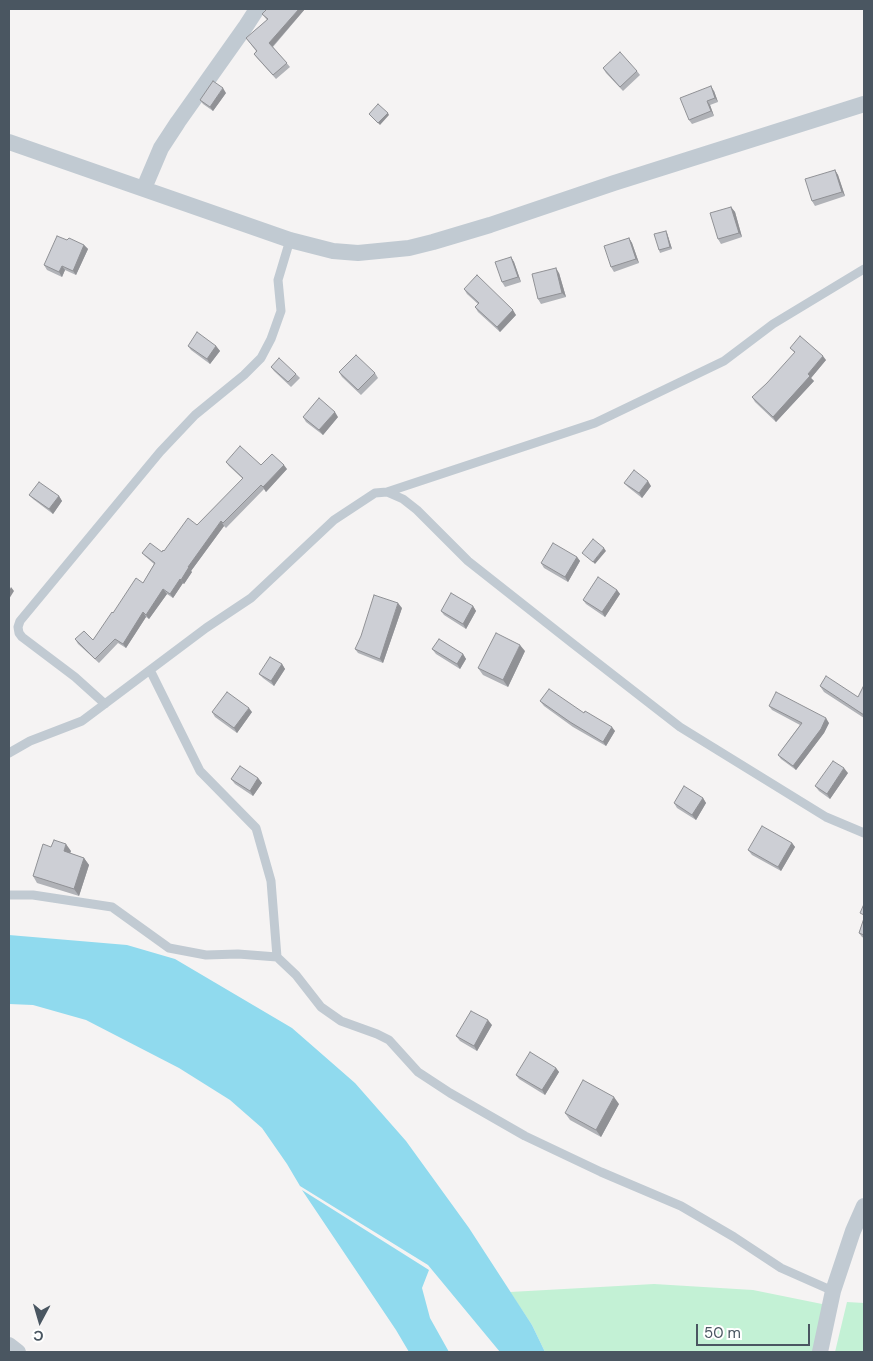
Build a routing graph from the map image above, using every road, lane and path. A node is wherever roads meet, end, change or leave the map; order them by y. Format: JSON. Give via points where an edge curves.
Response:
{"nodes":[{"id":1,"x":256,"y":9,"type":"edge"},
{"id":2,"x":864,"y":104,"type":"edge"},
{"id":3,"x":9,"y":142,"type":"edge"},
{"id":4,"x":144,"y":188,"type":"junction"},
{"id":5,"x":290,"y":240,"type":"junction"},
{"id":6,"x":864,"y":269,"type":"edge"},
{"id":7,"x":388,"y":492,"type":"junction"},
{"id":8,"x":150,"y":670,"type":"junction"},
{"id":9,"x":105,"y":704,"type":"junction"},
{"id":10,"x":9,"y":754,"type":"edge"},
{"id":11,"x":864,"y":833,"type":"edge"},
{"id":12,"x":9,"y":895,"type":"edge"},
{"id":13,"x":278,"y":957,"type":"junction"},
{"id":14,"x":864,"y":1206,"type":"edge"},
{"id":15,"x":832,"y":1291,"type":"junction"},
{"id":16,"x":9,"y":1345,"type":"edge"},
{"id":17,"x":18,"y":1352,"type":"edge"},
{"id":18,"x":820,"y":1352,"type":"edge"}],
"edges":[{"from":1,"to":4,"type":"street","via":[[161,148]]},
{"from":2,"to":5,"type":"street","via":[[490,225],[409,248],[333,252]]},
{"from":3,"to":4,"type":"street"},
{"from":4,"to":5,"type":"street"},
{"from":5,"to":9,"type":"lane","via":[[278,280],[281,311],[261,358],[195,415],[160,452],[20,621],[18,627],[22,638],[75,676]]},
{"from":6,"to":7,"type":"lane","via":[[773,324],[724,361],[595,423]]},
{"from":7,"to":8,"type":"lane","via":[[375,493],[334,520],[251,598]]},
{"from":7,"to":11,"type":"lane","via":[[417,510],[468,561],[680,727],[826,817]]},
{"from":8,"to":9,"type":"lane"},
{"from":8,"to":13,"type":"lane","via":[[200,771],[256,828],[271,881]]},
{"from":9,"to":10,"type":"lane","via":[[82,721],[30,741]]},
{"from":12,"to":13,"type":"lane","via":[[33,895],[112,907],[169,948],[206,955]]},
{"from":13,"to":15,"type":"lane","via":[[321,1007],[342,1021],[389,1040],[418,1072],[450,1094],[526,1136],[681,1206],[781,1268]]},
{"from":14,"to":15,"type":"street"},
{"from":15,"to":18,"type":"street"},
{"from":16,"to":17,"type":"street"}]}
